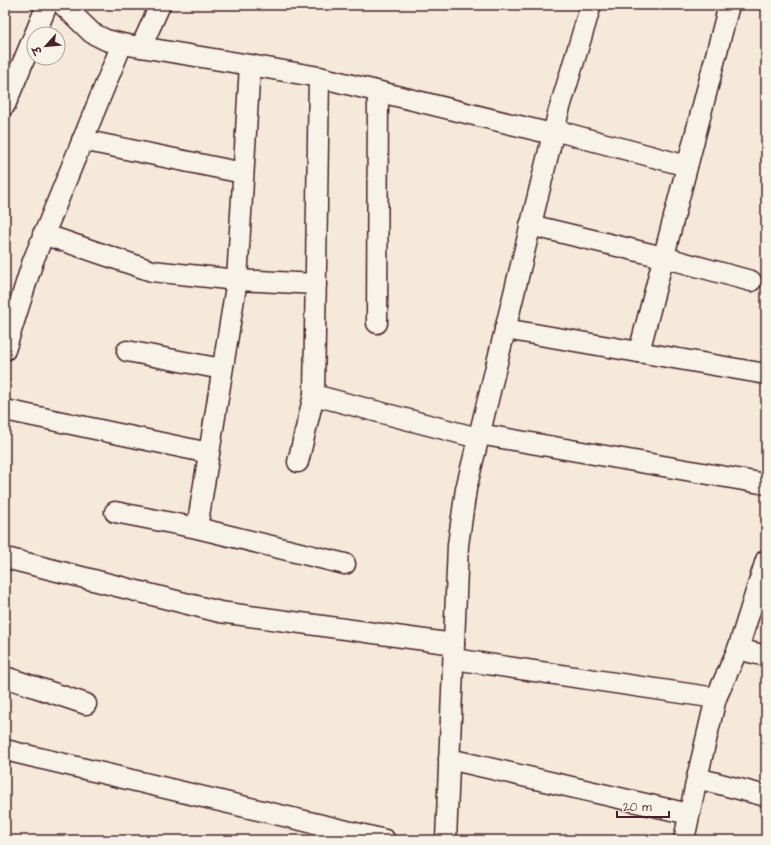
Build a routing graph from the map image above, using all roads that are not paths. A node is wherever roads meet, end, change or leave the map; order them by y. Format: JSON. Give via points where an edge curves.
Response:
{"nodes":[{"id":1,"x":47,"y":5,"type":"edge"},
{"id":2,"x":63,"y":5,"type":"edge"},
{"id":3,"x":160,"y":5,"type":"edge"},
{"id":4,"x":591,"y":5,"type":"edge"},
{"id":5,"x":728,"y":5,"type":"edge"},
{"id":6,"x":38,"y":26,"type":"edge"},
{"id":7,"x":132,"y":46,"type":"junction"},
{"id":8,"x":26,"y":54,"type":"edge"},
{"id":9,"x":250,"y":65,"type":"junction"},
{"id":10,"x":319,"y":78,"type":"junction"},
{"id":11,"x":378,"y":92,"type":"junction"},
{"id":12,"x":5,"y":105,"type":"edge"},
{"id":13,"x":553,"y":132,"type":"junction"},
{"id":14,"x":82,"y":140,"type":"junction"},
{"id":15,"x":687,"y":166,"type":"junction"},
{"id":16,"x":243,"y":173,"type":"junction"},
{"id":17,"x":530,"y":225,"type":"junction"},
{"id":18,"x":43,"y":234,"type":"junction"},
{"id":19,"x":664,"y":257,"type":"junction"},
{"id":20,"x":237,"y":280,"type":"junction"},
{"id":21,"x":751,"y":281,"type":"dead end"},
{"id":22,"x":316,"y":284,"type":"junction"},
{"id":23,"x":377,"y":323,"type":"dead end"},
{"id":24,"x":505,"y":329,"type":"junction"},
{"id":25,"x":5,"y":350,"type":"edge"},
{"id":26,"x":127,"y":351,"type":"dead end"},
{"id":27,"x":639,"y":352,"type":"junction"},
{"id":28,"x":222,"y":369,"type":"junction"},
{"id":29,"x":766,"y":374,"type":"edge"},
{"id":30,"x":314,"y":395,"type":"junction"},
{"id":31,"x":5,"y":410,"type":"edge"},
{"id":32,"x":479,"y":436,"type":"junction"},
{"id":33,"x":209,"y":453,"type":"junction"},
{"id":34,"x":298,"y":462,"type":"dead end"},
{"id":35,"x":766,"y":484,"type":"edge"},
{"id":36,"x":115,"y":512,"type":"dead end"},
{"id":37,"x":197,"y":528,"type":"junction"},
{"id":38,"x":6,"y":558,"type":"edge"},
{"id":39,"x":345,"y":564,"type":"dead end"},
{"id":40,"x":765,"y":566,"type":"edge"},
{"id":41,"x":738,"y":649,"type":"junction"},
{"id":42,"x":454,"y":652,"type":"junction"},
{"id":43,"x":766,"y":656,"type":"edge"},
{"id":44,"x":5,"y":677,"type":"edge"},
{"id":45,"x":716,"y":698,"type":"junction"},
{"id":46,"x":86,"y":704,"type":"dead end"},
{"id":47,"x":5,"y":750,"type":"edge"},
{"id":48,"x":449,"y":759,"type":"junction"},
{"id":49,"x":697,"y":778,"type":"junction"},
{"id":50,"x":766,"y":796,"type":"edge"},
{"id":51,"x":689,"y":814,"type":"junction"},
{"id":52,"x":385,"y":840,"type":"edge"},
{"id":53,"x":446,"y":840,"type":"edge"},
{"id":54,"x":684,"y":840,"type":"edge"}],
"edges":[{"from":1,"to":6,"type":"street"},
{"from":2,"to":7,"type":"street","via":[[92,33],[106,40]]},
{"from":3,"to":7,"type":"street"},
{"from":4,"to":13,"type":"street"},
{"from":5,"to":15,"type":"street"},
{"from":7,"to":9,"type":"street"},
{"from":7,"to":14,"type":"street"},
{"from":8,"to":12,"type":"street"},
{"from":9,"to":10,"type":"street"},
{"from":9,"to":16,"type":"street"},
{"from":10,"to":11,"type":"street"},
{"from":10,"to":22,"type":"street"},
{"from":11,"to":13,"type":"street"},
{"from":11,"to":23,"type":"street"},
{"from":13,"to":15,"type":"street"},
{"from":13,"to":17,"type":"street"},
{"from":14,"to":16,"type":"street"},
{"from":14,"to":18,"type":"street"},
{"from":15,"to":19,"type":"street"},
{"from":16,"to":20,"type":"street"},
{"from":17,"to":19,"type":"street"},
{"from":17,"to":24,"type":"street"},
{"from":18,"to":20,"type":"street","via":[[152,271]]},
{"from":18,"to":25,"type":"street"},
{"from":19,"to":21,"type":"street"},
{"from":19,"to":27,"type":"street"},
{"from":20,"to":22,"type":"street"},
{"from":20,"to":28,"type":"street"},
{"from":22,"to":30,"type":"street"},
{"from":24,"to":27,"type":"street"},
{"from":24,"to":32,"type":"street"},
{"from":26,"to":28,"type":"street"},
{"from":27,"to":29,"type":"street"},
{"from":28,"to":33,"type":"street"},
{"from":30,"to":32,"type":"street"},
{"from":30,"to":34,"type":"street"},
{"from":31,"to":33,"type":"street"},
{"from":32,"to":35,"type":"street"},
{"from":32,"to":42,"type":"street","via":[[466,489],[458,545]]},
{"from":33,"to":37,"type":"street"},
{"from":36,"to":37,"type":"street"},
{"from":37,"to":39,"type":"street"},
{"from":38,"to":42,"type":"street","via":[[220,612]]},
{"from":40,"to":41,"type":"street"},
{"from":41,"to":43,"type":"street"},
{"from":41,"to":45,"type":"street"},
{"from":42,"to":45,"type":"street"},
{"from":42,"to":48,"type":"street"},
{"from":44,"to":46,"type":"street"},
{"from":45,"to":49,"type":"street"},
{"from":47,"to":52,"type":"street"},
{"from":48,"to":51,"type":"street"},
{"from":48,"to":53,"type":"street"},
{"from":49,"to":50,"type":"street"},
{"from":49,"to":51,"type":"street"},
{"from":51,"to":54,"type":"street"}]}
